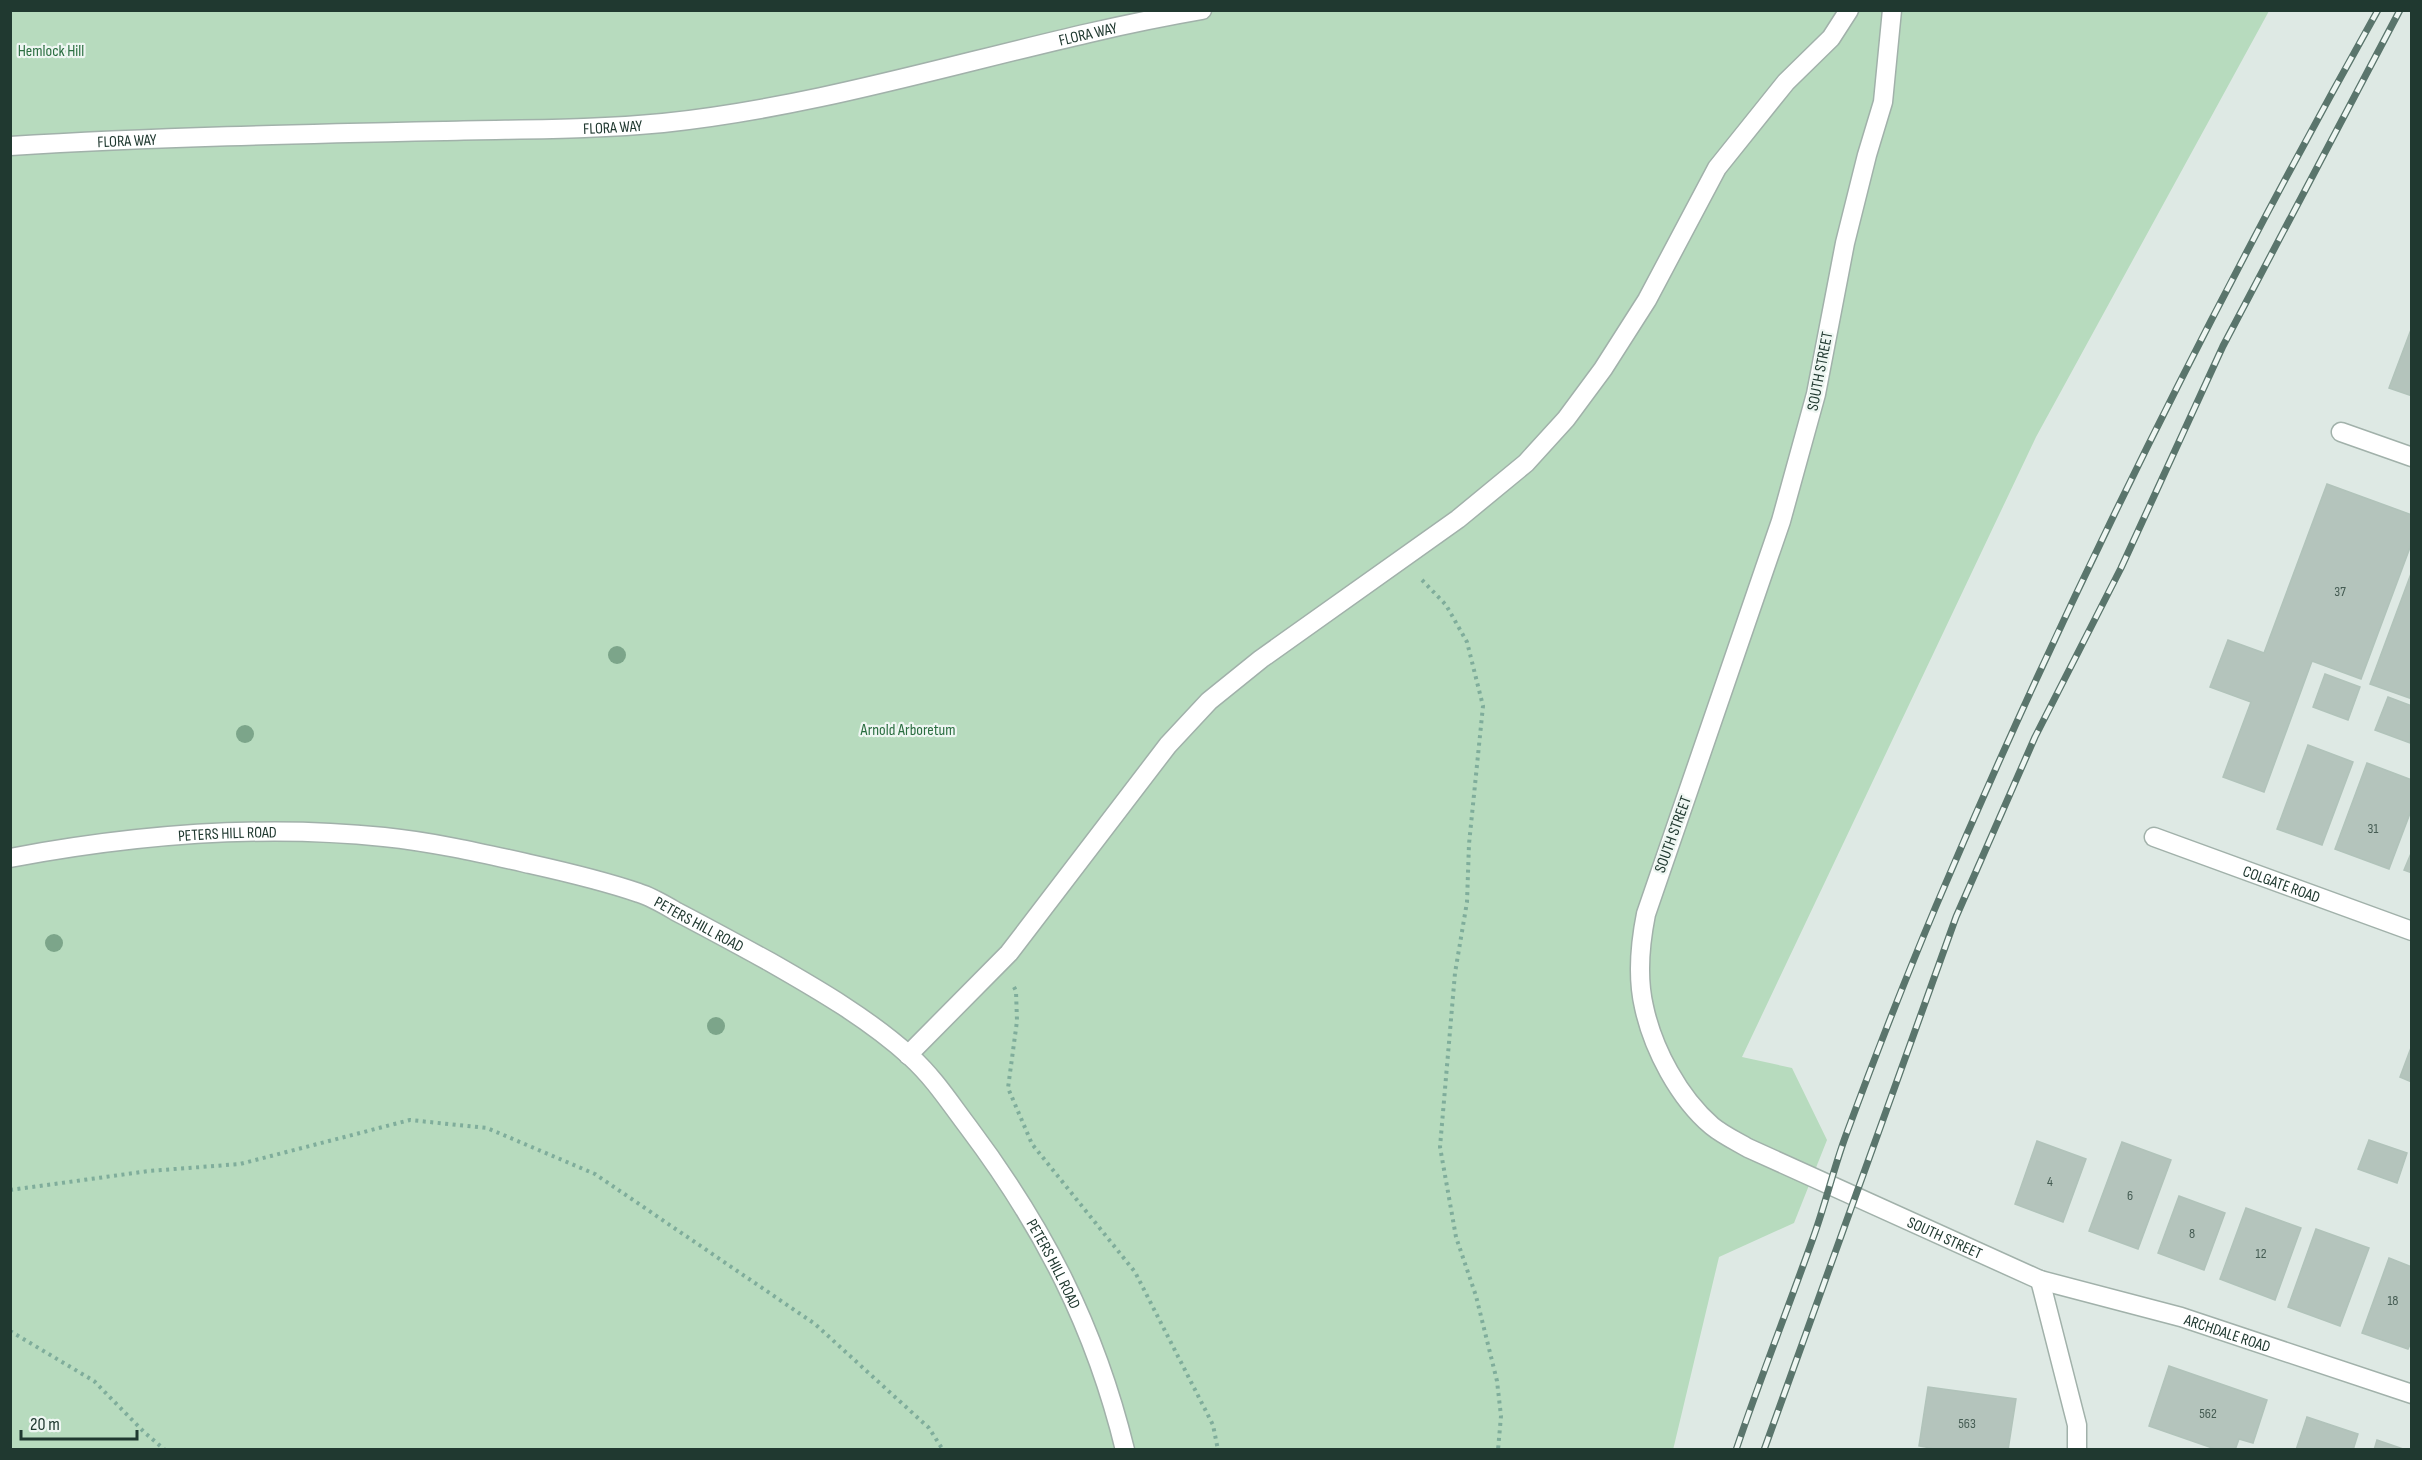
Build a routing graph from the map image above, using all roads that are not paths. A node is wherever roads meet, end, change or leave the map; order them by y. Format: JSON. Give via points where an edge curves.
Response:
{"nodes":[{"id":1,"x":1202,"y":10,"type":"edge"},
{"id":2,"x":1849,"y":10,"type":"edge"},
{"id":3,"x":1892,"y":10,"type":"edge"},
{"id":4,"x":10,"y":147,"type":"edge"},
{"id":5,"x":2341,"y":432,"type":"dead end"},
{"id":6,"x":2412,"y":457,"type":"edge"},
{"id":7,"x":2154,"y":837,"type":"dead end"},
{"id":8,"x":10,"y":858,"type":"edge"},
{"id":9,"x":2412,"y":931,"type":"edge"},
{"id":10,"x":908,"y":1055,"type":"junction"},
{"id":11,"x":2040,"y":1280,"type":"junction"},
{"id":12,"x":2412,"y":1394,"type":"edge"},
{"id":13,"x":1125,"y":1449,"type":"edge"},
{"id":14,"x":2077,"y":1449,"type":"edge"}],
"edges":[{"from":1,"to":4,"type":"street","name":"FLORA WAY","via":[[1043,43],[815,100],[661,123]]},
{"from":2,"to":10,"type":"street","via":[[1831,38],[1786,82],[1718,168],[1647,300],[1603,369],[1526,463],[1458,519],[1286,641],[1209,701],[1168,745],[998,965]]},
{"from":3,"to":11,"type":"street","name":"SOUTH STREET","via":[[1882,102],[1845,243],[1816,394],[1774,542],[1650,896],[1642,932],[1640,977],[1655,1041],[1690,1102],[1713,1126],[1748,1148]]},
{"from":5,"to":6,"type":"street"},
{"from":7,"to":9,"type":"street","name":"COLGATE ROAD"},
{"from":8,"to":10,"type":"street","name":"PETERS HILL ROAD","via":[[70,847],[279,831],[384,837],[466,850],[641,893],[832,998]]},
{"from":10,"to":13,"type":"street","name":"PETERS HILL ROAD","via":[[935,1081],[999,1168],[1039,1231],[1093,1343]]},
{"from":11,"to":12,"type":"street","name":"ARCHDALE ROAD","via":[[2181,1317]]},
{"from":11,"to":14,"type":"street","via":[[2075,1415]]}]}
